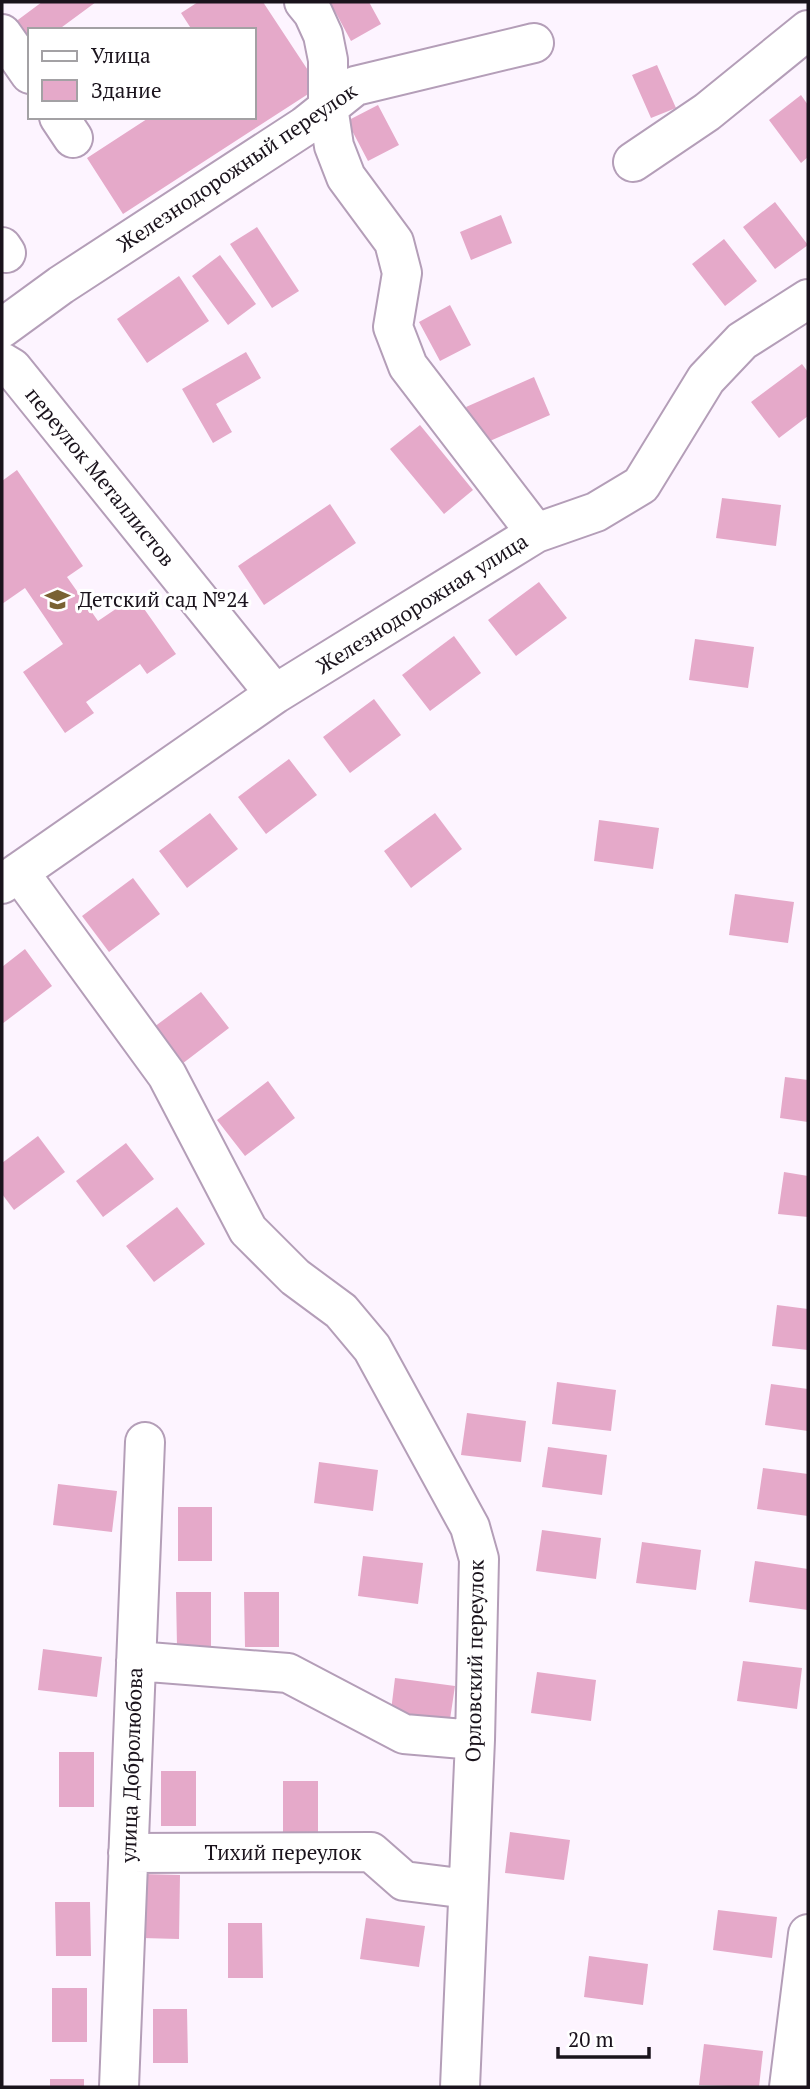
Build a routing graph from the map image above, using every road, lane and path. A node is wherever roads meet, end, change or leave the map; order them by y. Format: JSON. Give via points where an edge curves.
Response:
{"nodes":[{"id":1,"x":304,"y":2,"type":"edge"},
{"id":2,"x":808,"y":30,"type":"edge"},
{"id":3,"x":534,"y":43,"type":"dead end"},
{"id":4,"x":3,"y":45,"type":"edge"},
{"id":5,"x":28,"y":72,"type":"edge"},
{"id":6,"x":328,"y":107,"type":"junction"},
{"id":7,"x":633,"y":162,"type":"dead end"},
{"id":8,"x":808,"y":299,"type":"edge"},
{"id":9,"x":2,"y":328,"type":"edge"},
{"id":10,"x":2,"y":362,"type":"edge"},
{"id":11,"x":536,"y":533,"type":"junction"},
{"id":12,"x":275,"y":694,"type":"junction"},
{"id":13,"x":10,"y":878,"type":"edge"},
{"id":14,"x":145,"y":1443,"type":"dead end"},
{"id":15,"x":136,"y":1661,"type":"junction"},
{"id":16,"x":475,"y":1740,"type":"junction"},
{"id":17,"x":128,"y":1853,"type":"junction"},
{"id":18,"x":468,"y":1889,"type":"junction"},
{"id":19,"x":808,"y":1934,"type":"edge"},
{"id":20,"x":118,"y":2087,"type":"edge"},
{"id":21,"x":460,"y":2087,"type":"edge"},
{"id":22,"x":789,"y":2087,"type":"edge"}],
"edges":[{"from":1,"to":6,"type":"street","via":[[323,35]]},
{"from":2,"to":7,"type":"street","via":[[707,112]]},
{"from":3,"to":6,"type":"street","name":"Железнодорожный переулок","via":[[355,86]]},
{"from":4,"to":5,"type":"street"},
{"from":6,"to":9,"type":"street","name":"Железнодорожный переулок","via":[[305,127]]},
{"from":6,"to":11,"type":"street","via":[[334,146],[346,177],[394,242],[402,273],[393,327],[408,366]]},
{"from":8,"to":11,"type":"street","name":"Железнодорожная улица","via":[[742,341],[706,379],[641,485],[596,512]]},
{"from":10,"to":12,"type":"street","name":"переулок Металлистов","via":[[12,368]]},
{"from":11,"to":12,"type":"street","name":"Железнодорожная улица"},
{"from":12,"to":13,"type":"street","name":"Железнодорожная улица"},
{"from":13,"to":16,"type":"street","name":"Орловский переулок","via":[[167,1075],[248,1230],[295,1277],[341,1311],[372,1348],[470,1527],[480,1559]]},
{"from":14,"to":15,"type":"street","name":"улица Добролюбова"},
{"from":15,"to":16,"type":"street","via":[[288,1673],[404,1734]]},
{"from":15,"to":17,"type":"street","name":"улица Добролюбова"},
{"from":16,"to":18,"type":"street","name":"Орловский переулок"},
{"from":17,"to":18,"type":"street","name":"Тихий переулок","via":[[371,1852],[404,1881]]},
{"from":17,"to":20,"type":"street","name":"улица Добролюбова"},
{"from":18,"to":21,"type":"street","name":"Орловский переулок"},
{"from":19,"to":22,"type":"street"}]}
